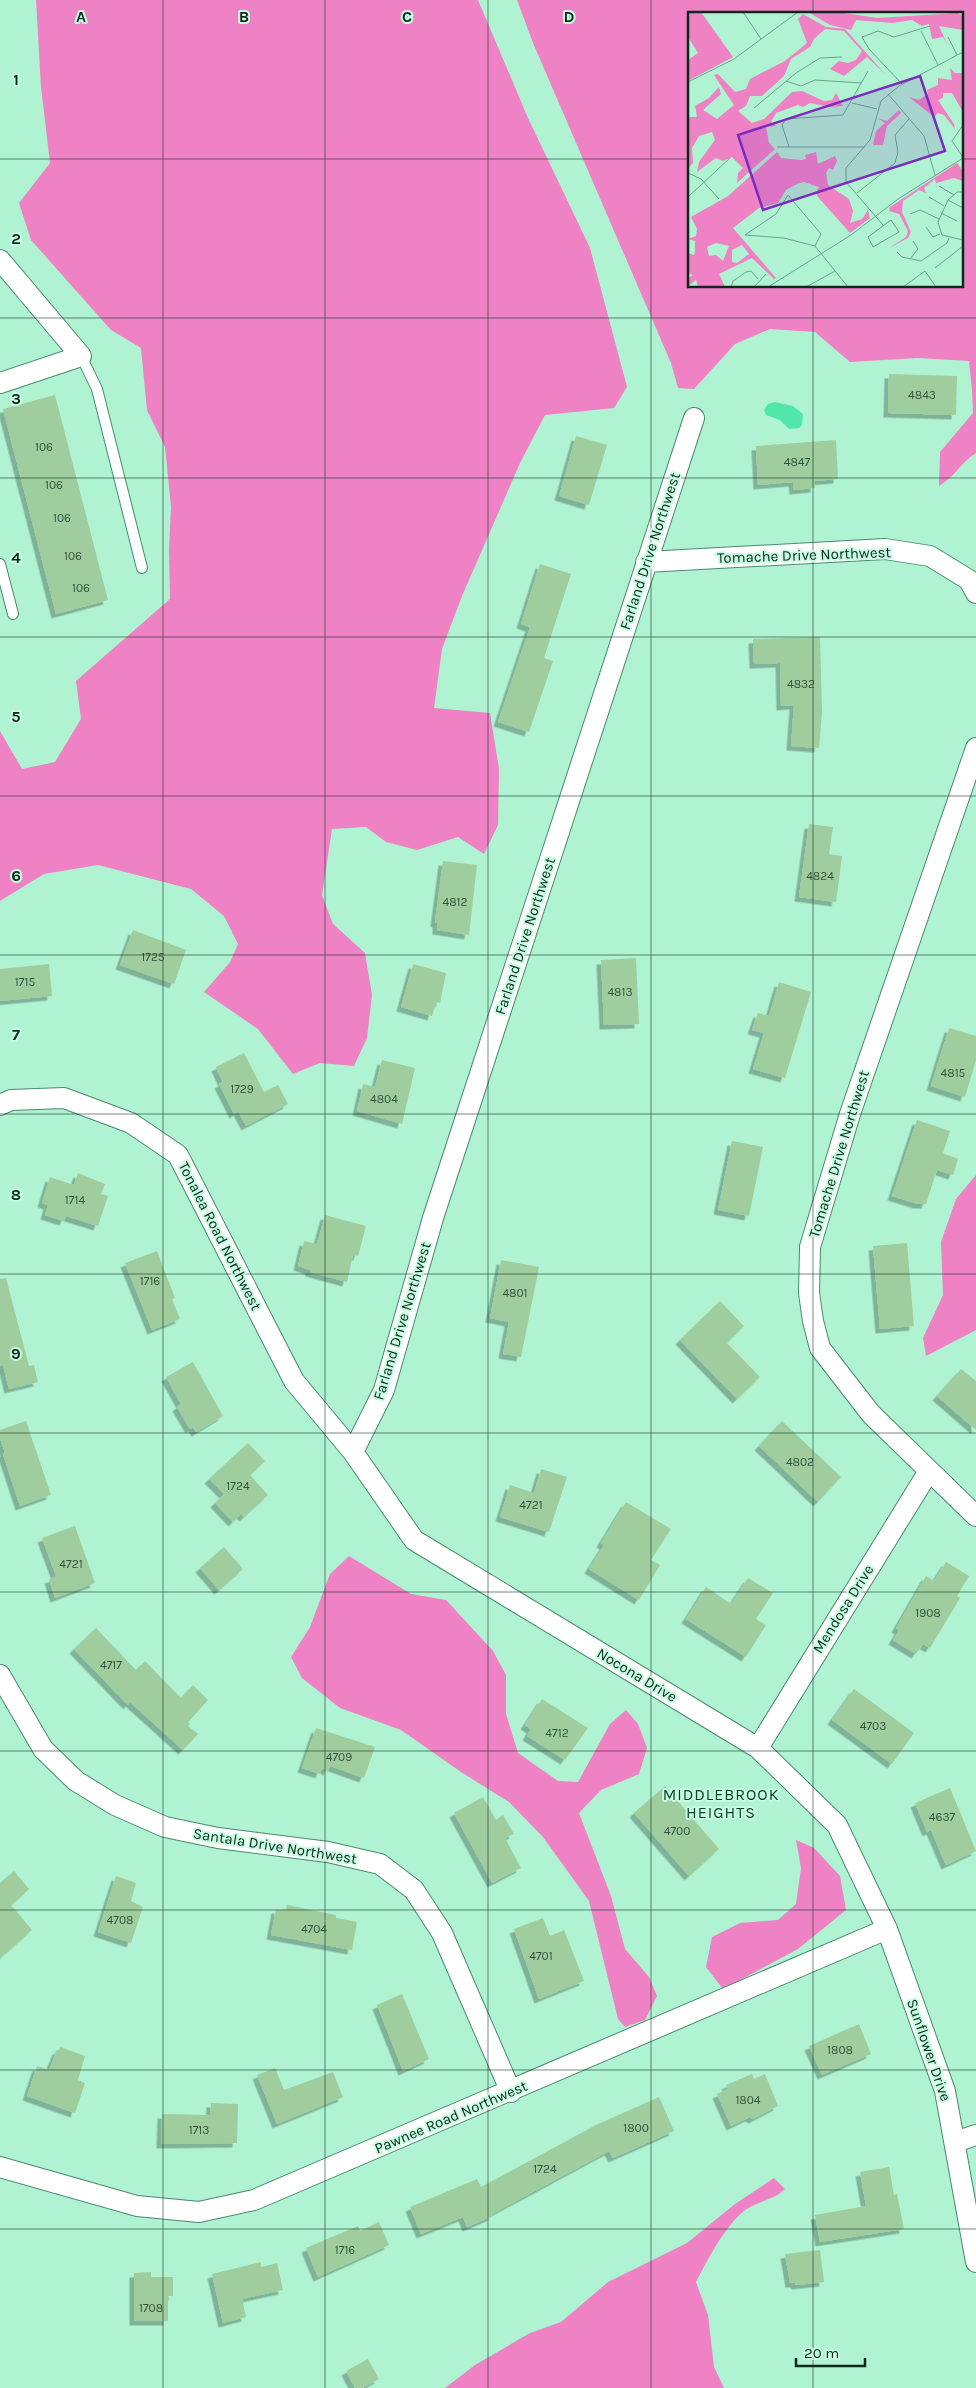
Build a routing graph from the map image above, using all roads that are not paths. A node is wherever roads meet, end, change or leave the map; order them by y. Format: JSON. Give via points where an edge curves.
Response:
{"nodes":[{"id":1,"x":0,"y":260,"type":"edge"},
{"id":2,"x":81,"y":356,"type":"junction"},
{"id":3,"x":0,"y":383,"type":"edge"},
{"id":4,"x":694,"y":418,"type":"dead end"},
{"id":5,"x":646,"y":562,"type":"junction"},
{"id":6,"x":0,"y":564,"type":"edge"},
{"id":7,"x":142,"y":568,"type":"dead end"},
{"id":8,"x":976,"y":593,"type":"edge"},
{"id":9,"x":13,"y":614,"type":"dead end"},
{"id":10,"x":976,"y":748,"type":"edge"},
{"id":11,"x":0,"y":1105,"type":"edge"},
{"id":12,"x":353,"y":1452,"type":"junction"},
{"id":13,"x":929,"y":1471,"type":"junction"},
{"id":14,"x":976,"y":1516,"type":"edge"},
{"id":15,"x":0,"y":1675,"type":"edge"},
{"id":16,"x":758,"y":1748,"type":"junction"},
{"id":17,"x":887,"y":1930,"type":"junction"},
{"id":18,"x":511,"y":2092,"type":"junction"},
{"id":19,"x":976,"y":2135,"type":"edge"},
{"id":20,"x":955,"y":2142,"type":"junction"},
{"id":21,"x":0,"y":2168,"type":"edge"},
{"id":22,"x":976,"y":2262,"type":"edge"}],
"edges":[{"from":1,"to":2,"type":"street"},
{"from":2,"to":3,"type":"street"},
{"from":2,"to":7,"type":"lane","via":[[97,389]]},
{"from":4,"to":5,"type":"street","name":"Farland Drive Northwest"},
{"from":5,"to":8,"type":"street","name":"Tomache Drive Northwest","via":[[884,549],[930,556],[969,580]]},
{"from":5,"to":12,"type":"street","name":"Farland Drive Northwest","via":[[433,1218],[384,1390]]},
{"from":6,"to":9,"type":"lane"},
{"from":10,"to":13,"type":"street","name":"Tomache Drive Northwest","via":[[850,1114],[810,1247],[809,1293],[820,1348],[871,1414]]},
{"from":11,"to":12,"type":"street","name":"Tonalea Road Northwest","via":[[11,1100],[64,1098],[131,1123],[178,1155],[294,1381]]},
{"from":12,"to":16,"type":"street","name":"Nocona Drive","via":[[414,1540]]},
{"from":13,"to":14,"type":"street","name":"Tomache Drive Northwest"},
{"from":13,"to":16,"type":"street","name":"Mendosa Drive"},
{"from":15,"to":18,"type":"street","name":"Santala Drive Northwest","via":[[43,1749],[76,1781],[115,1805],[165,1827],[218,1838],[328,1852],[380,1864],[414,1890],[442,1933]]},
{"from":16,"to":17,"type":"street","name":"Nocona Drive","via":[[837,1824]]},
{"from":17,"to":18,"type":"street","name":"Pawnee Road Northwest"},
{"from":17,"to":20,"type":"street","name":"Sunflower Drive","via":[[945,2091]]},
{"from":18,"to":21,"type":"street","name":"Pawnee Road Northwest","via":[[254,2200],[199,2212],[137,2206]]},
{"from":19,"to":20,"type":"street"},
{"from":20,"to":22,"type":"street","name":"Sunflower Drive"}]}
